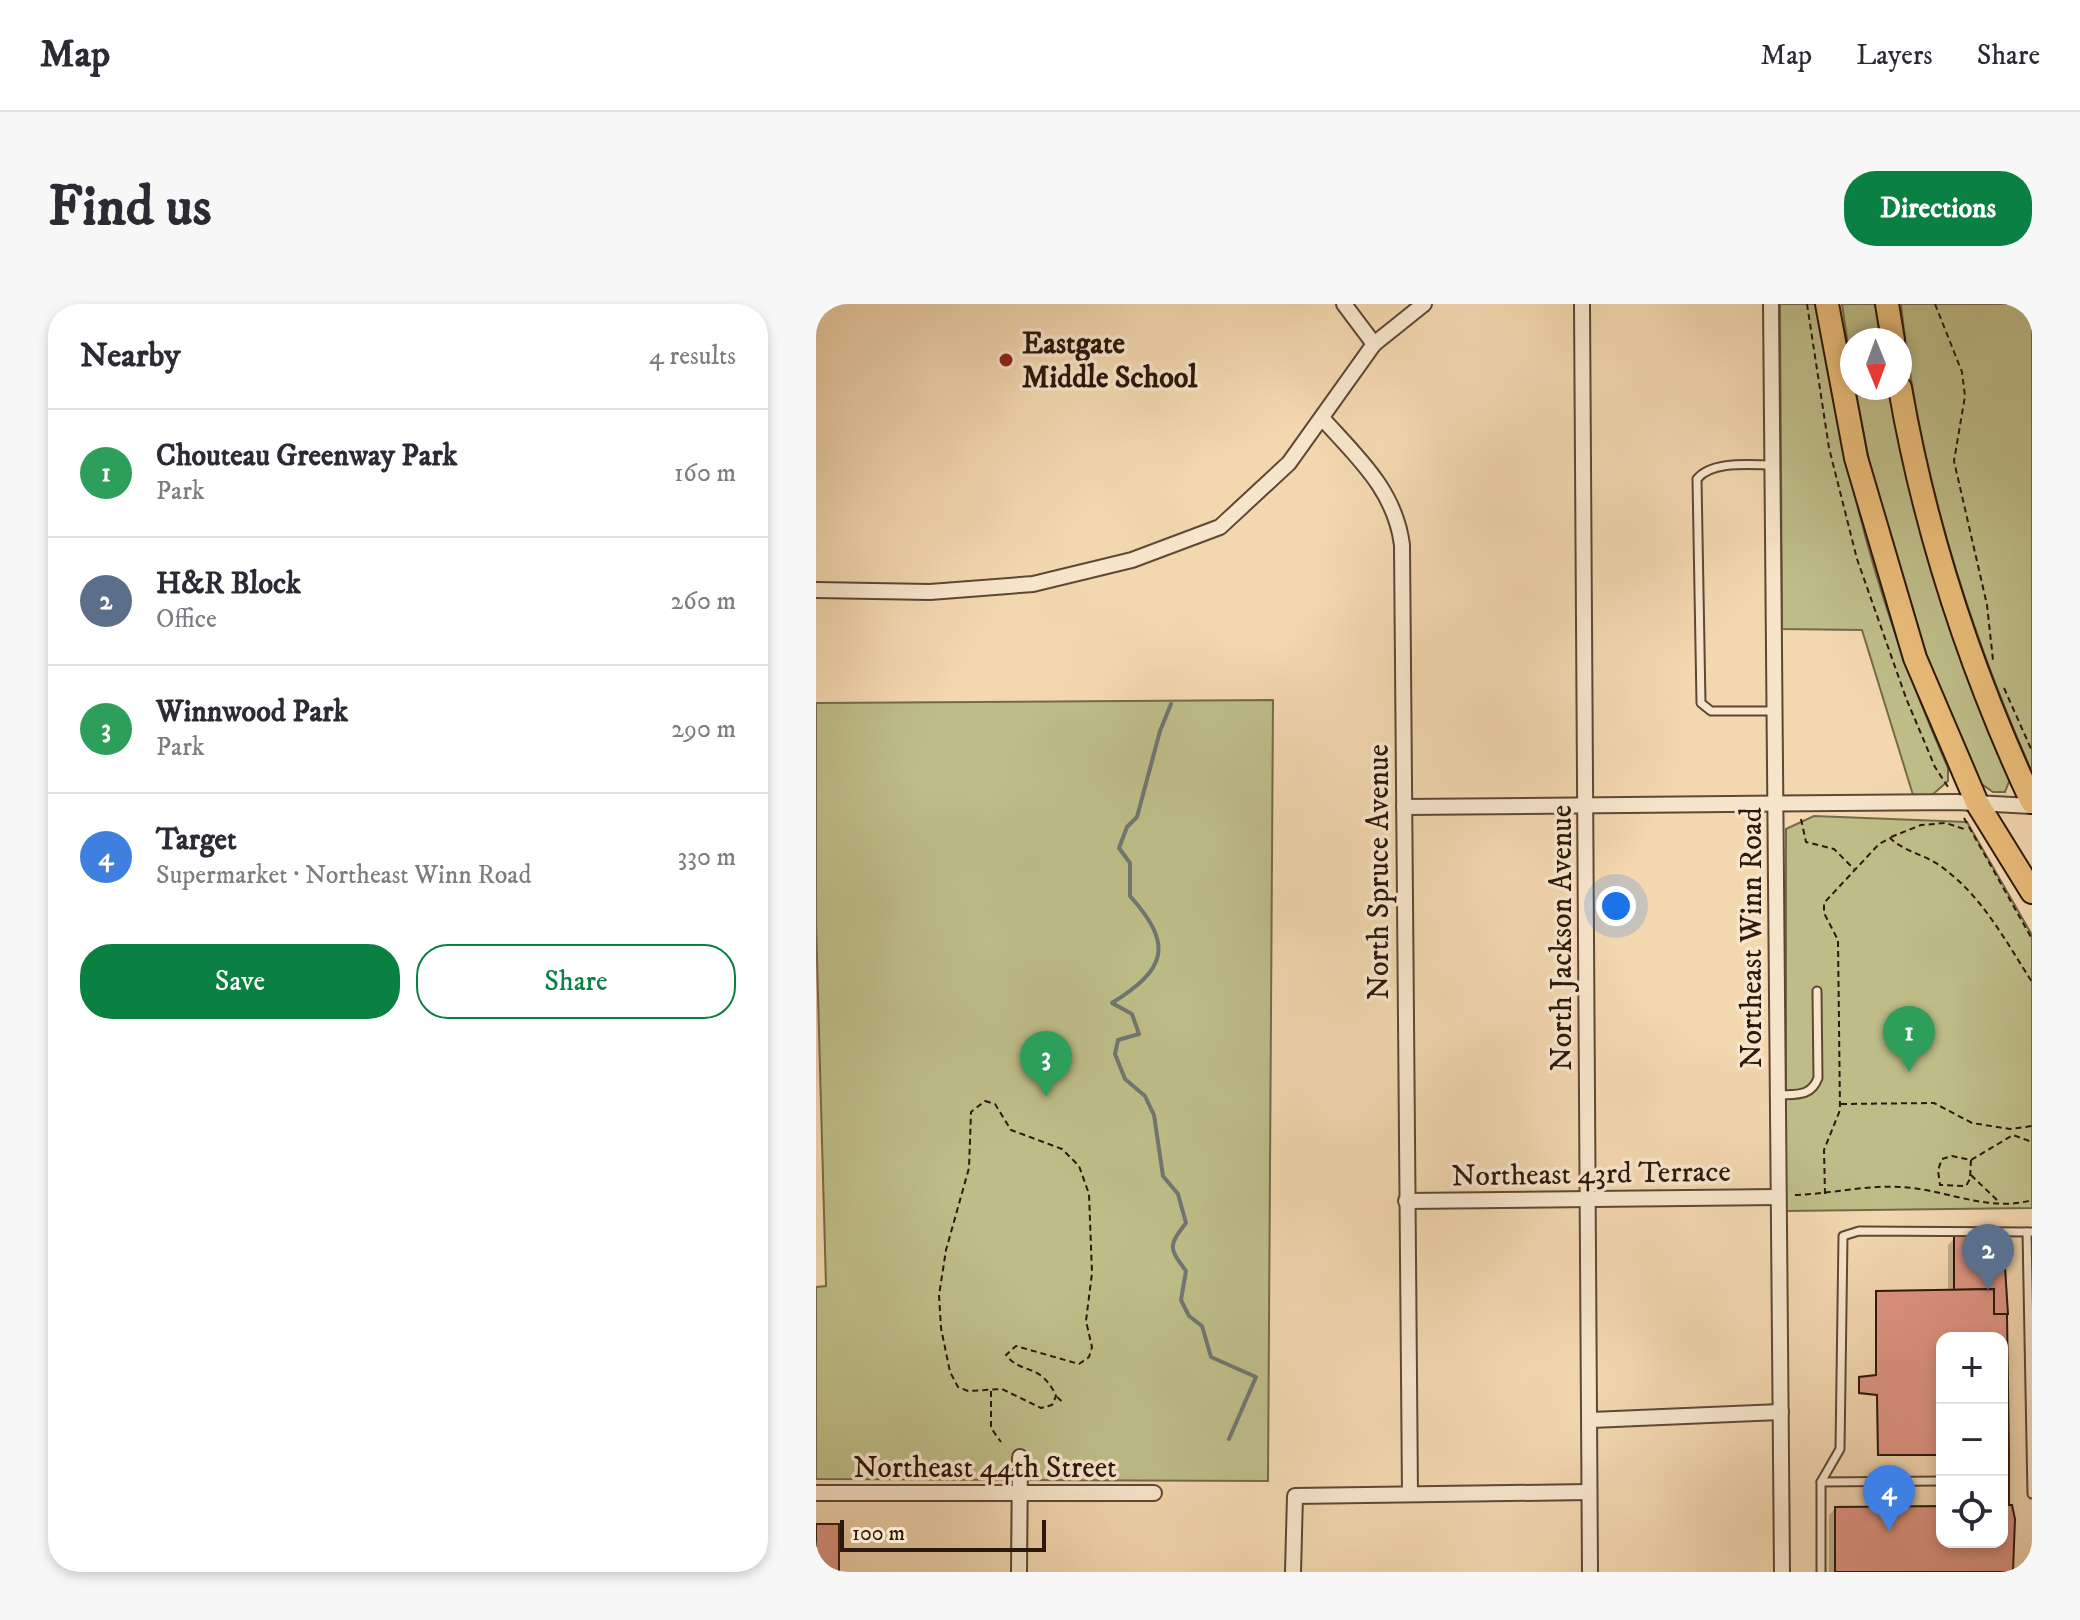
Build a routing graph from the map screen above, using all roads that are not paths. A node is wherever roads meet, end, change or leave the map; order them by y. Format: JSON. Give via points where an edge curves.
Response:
{"nodes":[{"id":1,"x":1344,"y":304,"type":"edge"},
{"id":2,"x":1424,"y":304,"type":"edge"},
{"id":3,"x":1582,"y":304,"type":"edge"},
{"id":4,"x":1771,"y":304,"type":"edge"},
{"id":5,"x":1827,"y":304,"type":"edge"},
{"id":6,"x":1887,"y":304,"type":"edge"},
{"id":7,"x":1891,"y":328,"type":"edge"},
{"id":8,"x":1374,"y":344,"type":"junction"},
{"id":9,"x":1902,"y":400,"type":"edge"},
{"id":10,"x":1322,"y":418,"type":"junction"},
{"id":11,"x":1774,"y":465,"type":"junction"},
{"id":12,"x":816,"y":590,"type":"edge"},
{"id":13,"x":1776,"y":711,"type":"junction"},
{"id":14,"x":1777,"y":803,"type":"junction"},
{"id":15,"x":1977,"y":803,"type":"junction"},
{"id":16,"x":1587,"y":804,"type":"junction"},
{"id":17,"x":2032,"y":804,"type":"edge"},
{"id":18,"x":1404,"y":807,"type":"junction"},
{"id":19,"x":2032,"y":892,"type":"edge"},
{"id":20,"x":1817,"y":991,"type":"dead end"},
{"id":21,"x":1777,"y":1095,"type":"junction"},
{"id":22,"x":1778,"y":1197,"type":"junction"},
{"id":23,"x":1588,"y":1200,"type":"junction"},
{"id":24,"x":1406,"y":1201,"type":"junction"},
{"id":25,"x":2030,"y":1232,"type":"edge"},
{"id":26,"x":1781,"y":1412,"type":"junction"},
{"id":27,"x":1591,"y":1420,"type":"junction"},
{"id":28,"x":1020,"y":1457,"type":"dead end"},
{"id":29,"x":1936,"y":1481,"type":"edge"},
{"id":30,"x":1821,"y":1482,"type":"junction"},
{"id":31,"x":1589,"y":1492,"type":"junction"},
{"id":32,"x":816,"y":1493,"type":"edge"},
{"id":33,"x":1019,"y":1493,"type":"junction"},
{"id":34,"x":1154,"y":1493,"type":"dead end"},
{"id":35,"x":1410,"y":1494,"type":"junction"},
{"id":36,"x":2032,"y":1494,"type":"edge"},
{"id":37,"x":1019,"y":1572,"type":"edge"},
{"id":38,"x":1293,"y":1572,"type":"edge"},
{"id":39,"x":1590,"y":1572,"type":"edge"},
{"id":40,"x":1782,"y":1572,"type":"edge"},
{"id":41,"x":1821,"y":1572,"type":"edge"}],
"edges":[{"from":1,"to":8,"type":"street"},
{"from":2,"to":8,"type":"street"},
{"from":3,"to":16,"type":"street","name":"North Jackson Avenue"},
{"from":4,"to":11,"type":"street","name":"Northeast Winn Road"},
{"from":5,"to":15,"type":"main road","via":[[1856,458],[1915,658]]},
{"from":6,"to":7,"type":"main road"},
{"from":8,"to":10,"type":"street"},
{"from":9,"to":17,"type":"main road","via":[[1950,598]]},
{"from":10,"to":12,"type":"street","via":[[1271,483],[1220,527],[1132,560],[1048,581],[987,589]]},
{"from":10,"to":18,"type":"street","name":"North Spruce Avenue","via":[[1381,484],[1401,535]]},
{"from":11,"to":13,"type":"street","name":"Northeast Winn Road"},
{"from":11,"to":13,"type":"lane","via":[[1715,469],[1697,479],[1701,703],[1711,711]]},
{"from":13,"to":14,"type":"street","name":"Northeast Winn Road"},
{"from":14,"to":15,"type":"street"},
{"from":14,"to":16,"type":"street"},
{"from":14,"to":21,"type":"street","name":"Northeast Winn Road"},
{"from":15,"to":17,"type":"street"},
{"from":15,"to":19,"type":"main road"},
{"from":16,"to":18,"type":"street"},
{"from":16,"to":23,"type":"street","name":"North Jackson Avenue"},
{"from":18,"to":24,"type":"street","name":"North Spruce Avenue"},
{"from":20,"to":21,"type":"lane","via":[[1818,1078],[1805,1094]]},
{"from":21,"to":22,"type":"street","name":"Northeast Winn Road"},
{"from":22,"to":23,"type":"street","name":"Northeast 43rd Terrace"},
{"from":22,"to":26,"type":"street","name":"Northeast Winn Road"},
{"from":23,"to":24,"type":"street","name":"Northeast 43rd Terrace"},
{"from":23,"to":27,"type":"street","name":"North Jackson Avenue"},
{"from":24,"to":35,"type":"street","name":"North Spruce Avenue"},
{"from":25,"to":30,"type":"lane","via":[[1859,1231],[1843,1236],[1840,1449]]},
{"from":25,"to":36,"type":"lane"},
{"from":26,"to":27,"type":"street"},
{"from":26,"to":40,"type":"street","name":"Northeast Winn Road"},
{"from":27,"to":31,"type":"street","name":"North Jackson Avenue"},
{"from":28,"to":33,"type":"street"},
{"from":29,"to":30,"type":"lane"},
{"from":30,"to":41,"type":"lane"},
{"from":31,"to":35,"type":"street"},
{"from":31,"to":39,"type":"street","name":"North Jackson Avenue"},
{"from":32,"to":33,"type":"street","name":"Northeast 44th Street"},
{"from":33,"to":34,"type":"street","name":"Northeast 44th Street"},
{"from":33,"to":37,"type":"street"},
{"from":35,"to":38,"type":"street","via":[[1295,1496]]}]}
